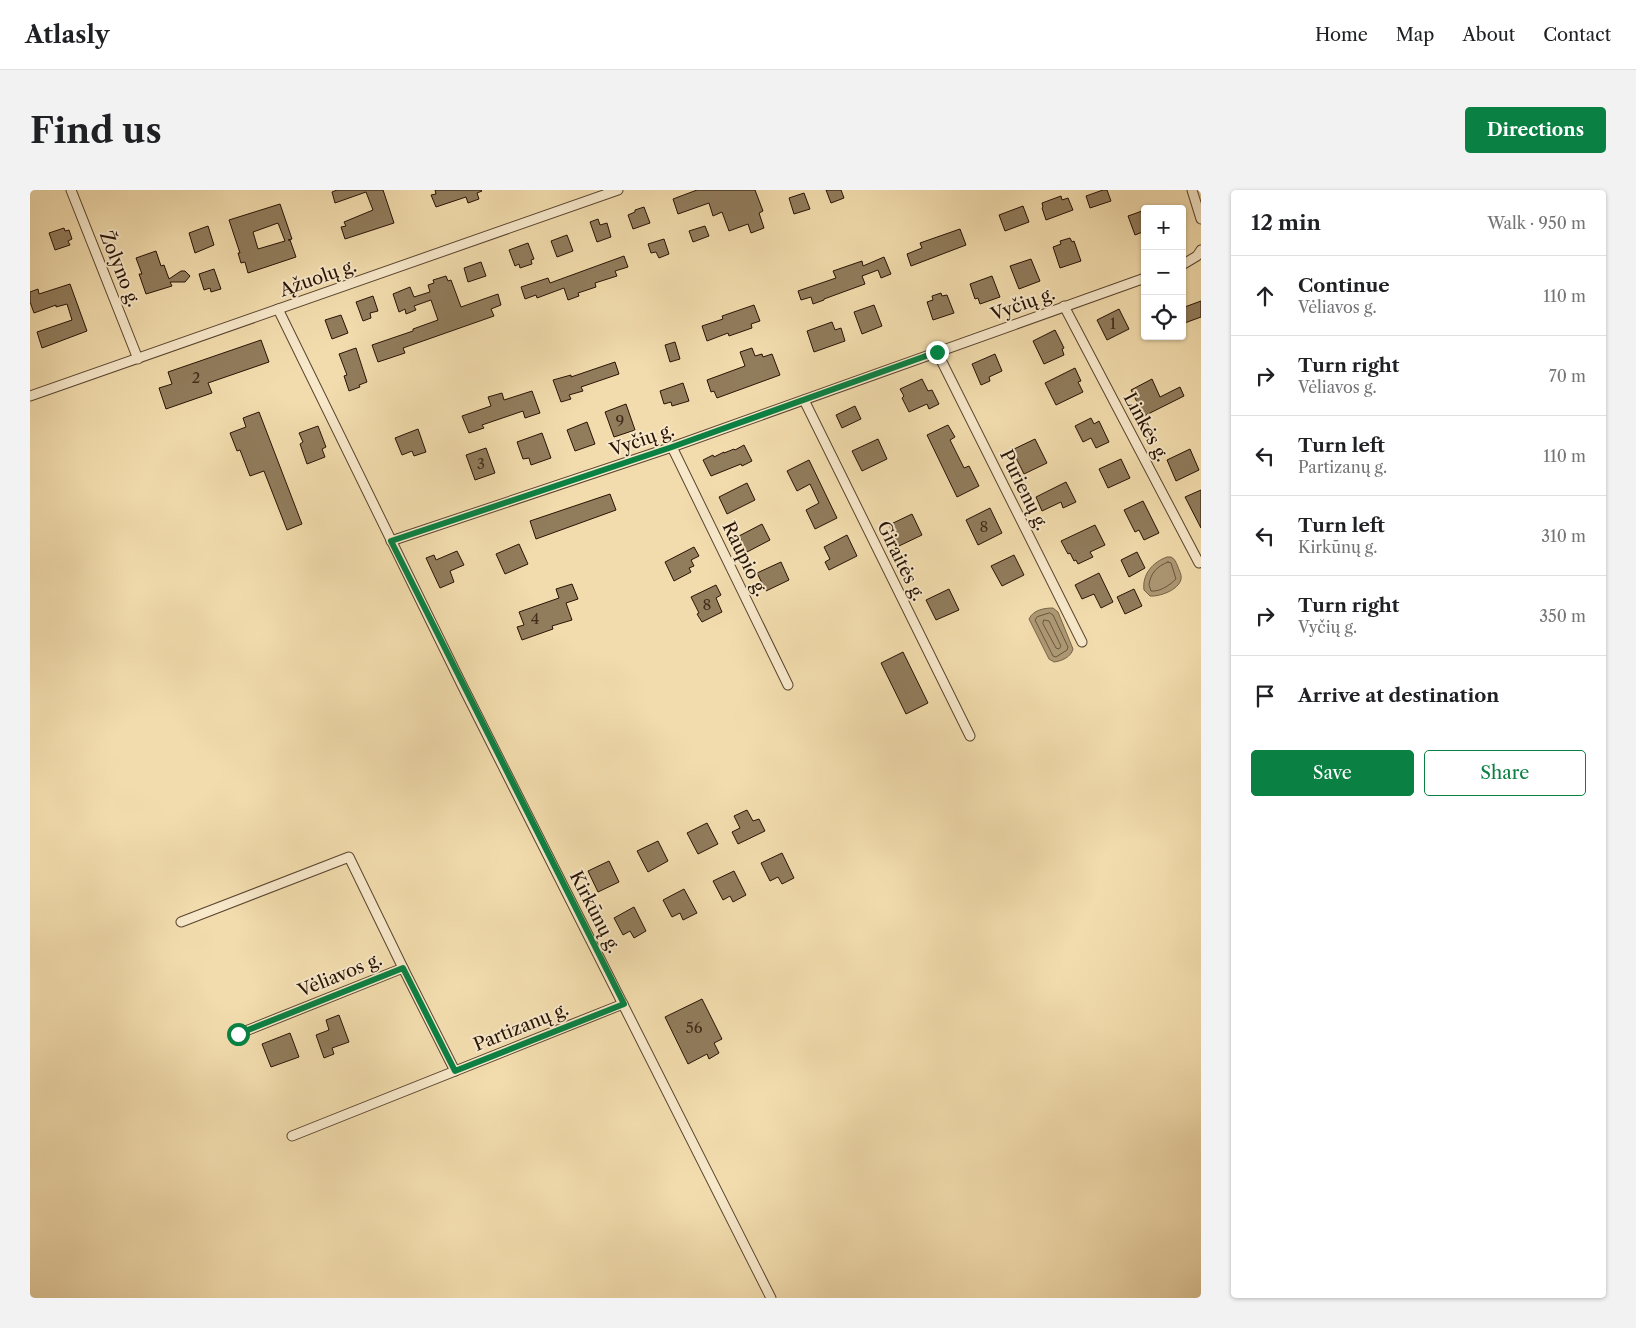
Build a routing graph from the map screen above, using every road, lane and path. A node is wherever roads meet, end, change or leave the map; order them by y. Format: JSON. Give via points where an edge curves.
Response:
{"nodes":[{"id":1,"x":71,"y":190,"type":"edge"},
{"id":2,"x":618,"y":190,"type":"edge"},
{"id":3,"x":1192,"y":190,"type":"edge"},
{"id":4,"x":1201,"y":219,"type":"edge"},
{"id":5,"x":1201,"y":250,"type":"edge"},
{"id":6,"x":1186,"y":263,"type":"edge"},
{"id":7,"x":1141,"y":279,"type":"edge"},
{"id":8,"x":1064,"y":306,"type":"junction"},
{"id":9,"x":278,"y":309,"type":"junction"},
{"id":10,"x":937,"y":352,"type":"junction"},
{"id":11,"x":138,"y":359,"type":"junction"},
{"id":12,"x":30,"y":396,"type":"edge"},
{"id":13,"x":804,"y":400,"type":"junction"},
{"id":14,"x":672,"y":447,"type":"junction"},
{"id":15,"x":391,"y":541,"type":"junction"},
{"id":16,"x":1199,"y":563,"type":"dead end"},
{"id":17,"x":1082,"y":642,"type":"dead end"},
{"id":18,"x":788,"y":685,"type":"dead end"},
{"id":19,"x":970,"y":736,"type":"dead end"},
{"id":20,"x":181,"y":922,"type":"dead end"},
{"id":21,"x":403,"y":968,"type":"junction"},
{"id":22,"x":624,"y":1004,"type":"junction"},
{"id":23,"x":238,"y":1034,"type":"dead end"},
{"id":24,"x":455,"y":1071,"type":"junction"},
{"id":25,"x":292,"y":1136,"type":"dead end"},
{"id":26,"x":771,"y":1298,"type":"edge"}],
"edges":[{"from":1,"to":11,"type":"street","name":"Žolyno g."},
{"from":2,"to":9,"type":"street","name":"Ąžuolų g."},
{"from":3,"to":4,"type":"street"},
{"from":5,"to":6,"type":"street"},
{"from":7,"to":8,"type":"street","name":"Vyčių g."},
{"from":8,"to":10,"type":"street","name":"Vyčių g."},
{"from":8,"to":16,"type":"street","name":"Linkės g."},
{"from":9,"to":11,"type":"street","name":"Ąžuolų g."},
{"from":9,"to":15,"type":"street"},
{"from":10,"to":13,"type":"street","name":"Vyčių g."},
{"from":10,"to":17,"type":"street","name":"Purienų g."},
{"from":11,"to":12,"type":"street","name":"Ąžuolų g."},
{"from":13,"to":14,"type":"street","name":"Vyčių g."},
{"from":13,"to":19,"type":"street","name":"Giraitės g."},
{"from":14,"to":15,"type":"street","name":"Vyčių g."},
{"from":14,"to":18,"type":"street","name":"Raupio g."},
{"from":15,"to":22,"type":"street","name":"Kirkūnų g."},
{"from":20,"to":21,"type":"street","via":[[349,858]]},
{"from":21,"to":23,"type":"street","name":"Vėliavos g."},
{"from":21,"to":24,"type":"street","name":"Vėliavos g."},
{"from":22,"to":24,"type":"street","name":"Partizanų g."},
{"from":22,"to":26,"type":"street","name":"Kirkūnų g."},
{"from":24,"to":25,"type":"street","name":"Partizanų g."}]}
